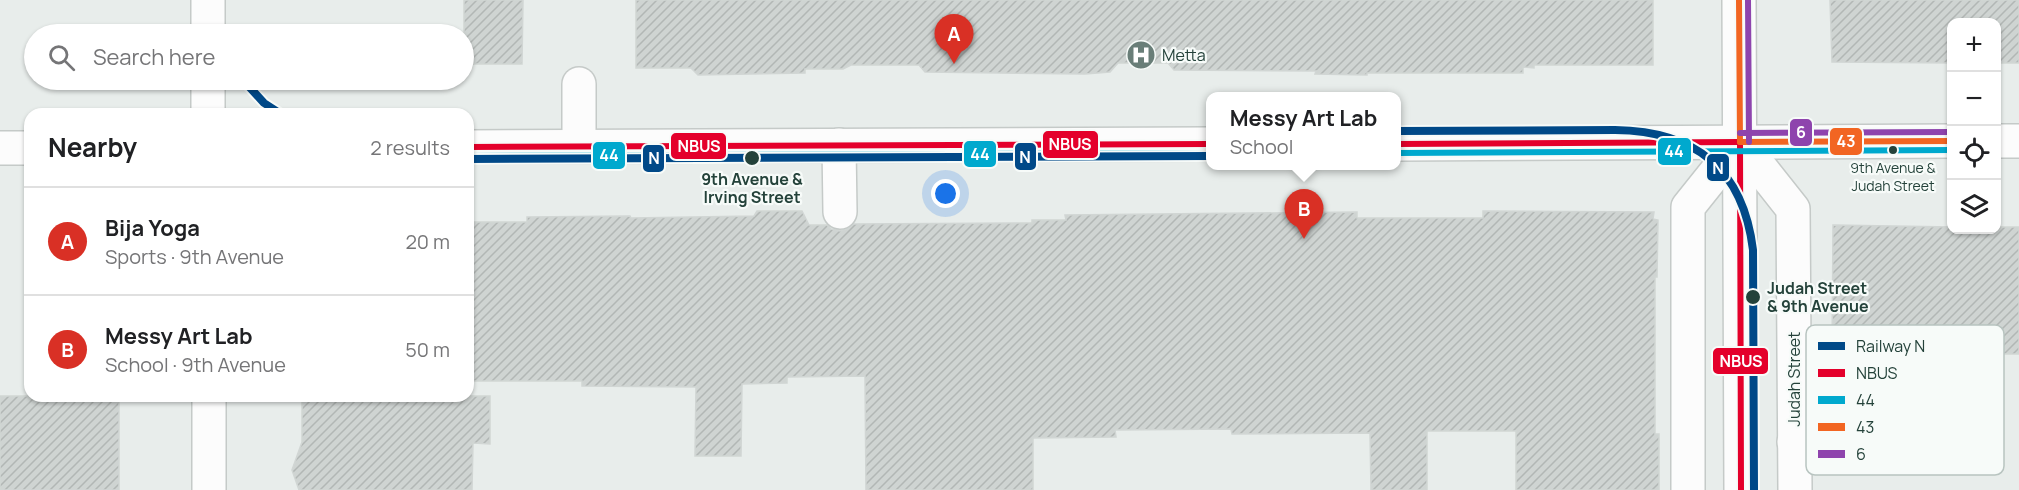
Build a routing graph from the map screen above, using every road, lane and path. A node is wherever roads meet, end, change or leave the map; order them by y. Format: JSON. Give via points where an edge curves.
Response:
{"nodes":[{"id":1,"x":208,"y":0,"type":"edge"},
{"id":2,"x":1739,"y":0,"type":"edge"},
{"id":3,"x":208,"y":24,"type":"edge"},
{"id":4,"x":579,"y":84,"type":"dead end"},
{"id":5,"x":208,"y":90,"type":"edge"},
{"id":6,"x":208,"y":108,"type":"edge"},
{"id":7,"x":1947,"y":141,"type":"edge"},
{"id":8,"x":2001,"y":141,"type":"edge"},
{"id":9,"x":2019,"y":141,"type":"edge"},
{"id":10,"x":1740,"y":142,"type":"junction"},
{"id":11,"x":1206,"y":144,"type":"edge"},
{"id":12,"x":1401,"y":144,"type":"edge"},
{"id":13,"x":839,"y":145,"type":"junction"},
{"id":14,"x":579,"y":146,"type":"junction"},
{"id":15,"x":24,"y":147,"type":"edge"},
{"id":16,"x":474,"y":147,"type":"edge"},
{"id":17,"x":0,"y":148,"type":"edge"},
{"id":18,"x":840,"y":212,"type":"dead end"},
{"id":19,"x":209,"y":402,"type":"edge"},
{"id":20,"x":1794,"y":442,"type":"junction"},
{"id":21,"x":1806,"y":443,"type":"edge"},
{"id":22,"x":209,"y":490,"type":"edge"},
{"id":23,"x":1688,"y":490,"type":"edge"},
{"id":24,"x":1741,"y":490,"type":"edge"},
{"id":25,"x":1795,"y":490,"type":"edge"}],
"edges":[{"from":1,"to":3,"type":"street"},
{"from":2,"to":10,"type":"street"},
{"from":4,"to":14,"type":"street"},
{"from":5,"to":6,"type":"street"},
{"from":7,"to":10,"type":"street"},
{"from":8,"to":9,"type":"street"},
{"from":10,"to":12,"type":"street"},
{"from":10,"to":20,"type":"street","name":"Judah Street","via":[[1794,209]]},
{"from":10,"to":23,"type":"street","via":[[1688,207]]},
{"from":10,"to":24,"type":"street"},
{"from":11,"to":13,"type":"street"},
{"from":13,"to":14,"type":"street"},
{"from":13,"to":18,"type":"street"},
{"from":14,"to":16,"type":"street"},
{"from":15,"to":17,"type":"street"},
{"from":19,"to":22,"type":"street"},
{"from":20,"to":21,"type":"street"},
{"from":20,"to":25,"type":"street","name":"Judah Street"}]}
